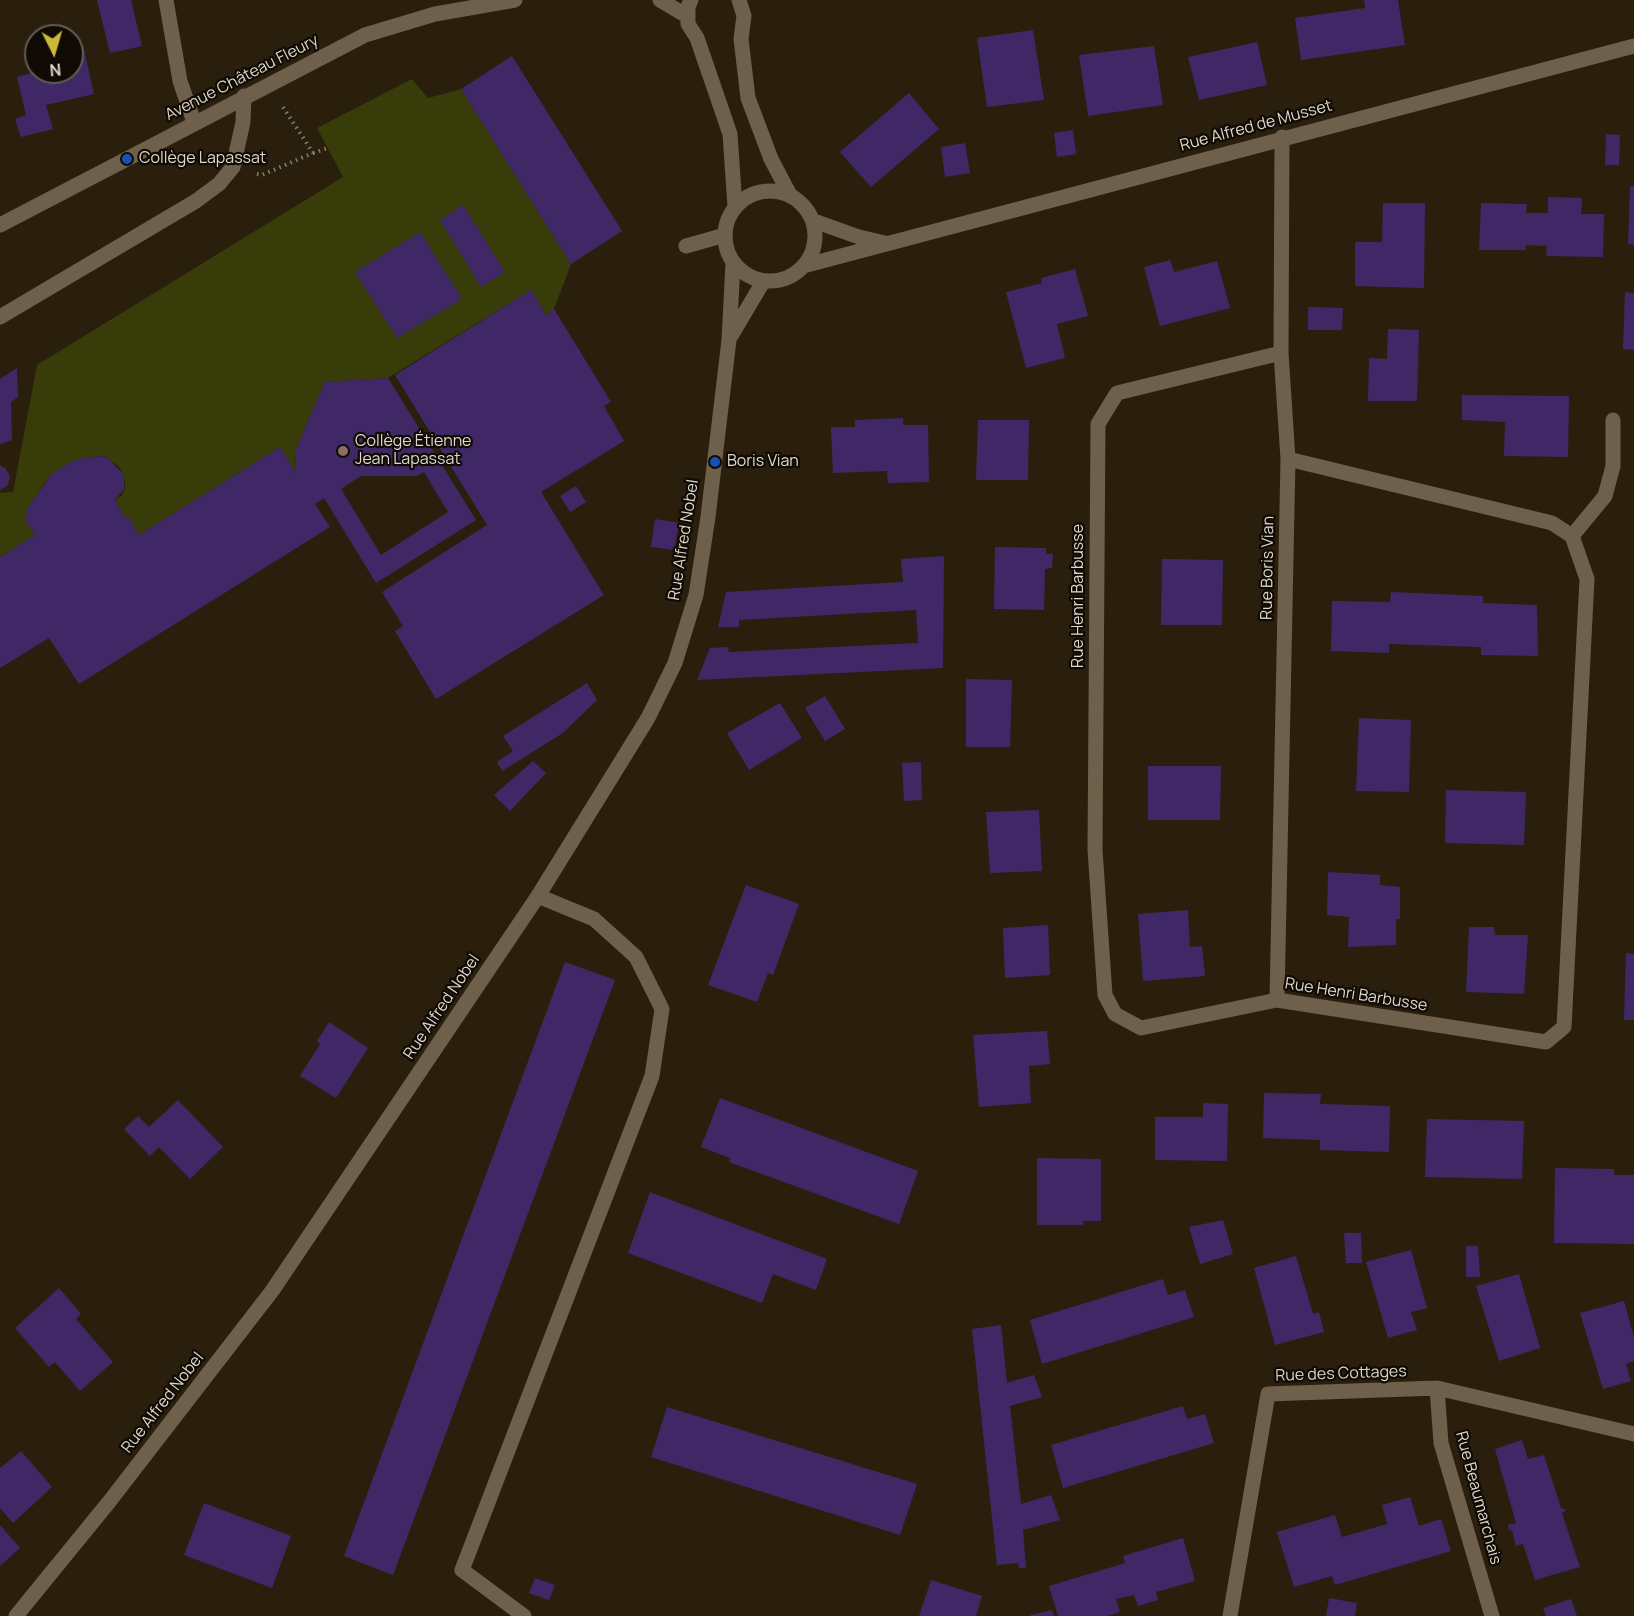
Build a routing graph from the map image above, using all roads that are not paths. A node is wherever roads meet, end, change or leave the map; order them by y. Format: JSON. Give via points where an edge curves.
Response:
{"nodes":[{"id":1,"x":166,"y":0,"type":"edge"},
{"id":2,"x":515,"y":0,"type":"edge"},
{"id":3,"x":660,"y":0,"type":"edge"},
{"id":4,"x":691,"y":0,"type":"edge"},
{"id":5,"x":739,"y":0,"type":"edge"},
{"id":6,"x":687,"y":16,"type":"junction"},
{"id":7,"x":1634,"y":46,"type":"edge"},
{"id":8,"x":244,"y":96,"type":"junction"},
{"id":9,"x":194,"y":122,"type":"junction"},
{"id":10,"x":1282,"y":137,"type":"junction"},
{"id":11,"x":790,"y":195,"type":"junction"},
{"id":12,"x":735,"y":207,"type":"junction"},
{"id":13,"x":814,"y":221,"type":"junction"},
{"id":14,"x":0,"y":225,"type":"edge"},
{"id":15,"x":725,"y":235,"type":"junction"},
{"id":16,"x":888,"y":243,"type":"junction"},
{"id":17,"x":686,"y":246,"type":"dead end"},
{"id":18,"x":733,"y":263,"type":"junction"},
{"id":19,"x":807,"y":265,"type":"junction"},
{"id":20,"x":763,"y":282,"type":"junction"},
{"id":21,"x":0,"y":317,"type":"edge"},
{"id":22,"x":729,"y":340,"type":"junction"},
{"id":23,"x":1281,"y":353,"type":"junction"},
{"id":24,"x":1613,"y":420,"type":"dead end"},
{"id":25,"x":1288,"y":459,"type":"junction"},
{"id":26,"x":1572,"y":536,"type":"junction"},
{"id":27,"x":538,"y":896,"type":"junction"},
{"id":28,"x":1276,"y":1000,"type":"junction"},
{"id":29,"x":1437,"y":1388,"type":"junction"},
{"id":30,"x":1634,"y":1434,"type":"edge"},
{"id":31,"x":16,"y":1616,"type":"edge"},
{"id":32,"x":524,"y":1616,"type":"edge"},
{"id":33,"x":1230,"y":1616,"type":"edge"},
{"id":34,"x":1492,"y":1616,"type":"edge"}],
"edges":[{"from":1,"to":9,"type":"street","via":[[180,81]]},
{"from":2,"to":8,"type":"street","name":"Avenue Château Fleury","via":[[435,14],[365,35]]},
{"from":3,"to":6,"type":"street"},
{"from":4,"to":6,"type":"street"},
{"from":5,"to":11,"type":"street","via":[[744,16],[741,26],[748,98],[771,159]]},
{"from":6,"to":12,"type":"street","via":[[729,134]]},
{"from":7,"to":10,"type":"street","name":"Rue Alfred de Musset"},
{"from":8,"to":9,"type":"street","name":"Avenue Château Fleury"},
{"from":8,"to":21,"type":"street","via":[[233,167],[219,184]]},
{"from":9,"to":14,"type":"street","name":"Avenue Château Fleury"},
{"from":10,"to":16,"type":"street","name":"Rue Alfred de Musset"},
{"from":10,"to":23,"type":"street","name":"Rue Boris Vian"},
{"from":11,"to":12,"type":"street","via":[[761,192]]},
{"from":11,"to":13,"type":"street","via":[[805,206]]},
{"from":12,"to":15,"type":"street"},
{"from":13,"to":16,"type":"street","name":"Rue Alfred de Musset"},
{"from":13,"to":19,"type":"street","via":[[816,244]]},
{"from":15,"to":17,"type":"street"},
{"from":15,"to":18,"type":"street","name":"Rue Alfred Nobel"},
{"from":16,"to":19,"type":"street","name":"Rue Alfred de Musset"},
{"from":18,"to":20,"type":"street","via":[[746,276]]},
{"from":18,"to":22,"type":"street","name":"Rue Alfred Nobel"},
{"from":19,"to":20,"type":"street","via":[[779,282]]},
{"from":20,"to":22,"type":"street","name":"Rue Alfred Nobel"},
{"from":22,"to":27,"type":"street","name":"Rue Alfred Nobel","via":[[696,595],[675,663],[648,718]]},
{"from":23,"to":25,"type":"street","name":"Rue Boris Vian"},
{"from":23,"to":28,"type":"street","name":"Rue Henri Barbusse","via":[[1117,393],[1098,424],[1095,826],[1105,995],[1115,1014],[1141,1028]]},
{"from":24,"to":26,"type":"street","via":[[1613,466],[1605,496]]},
{"from":25,"to":26,"type":"street","via":[[1552,523]]},
{"from":25,"to":28,"type":"street","name":"Rue Boris Vian"},
{"from":26,"to":28,"type":"street","name":"Rue Henri Barbusse","via":[[1587,579],[1564,1027],[1546,1042]]},
{"from":27,"to":31,"type":"street","name":"Rue Alfred Nobel","via":[[272,1291]]},
{"from":27,"to":32,"type":"street","via":[[594,919],[636,957],[662,1009],[652,1076],[462,1570]]},
{"from":29,"to":30,"type":"street","name":"Rue des Cottages"},
{"from":29,"to":33,"type":"street","name":"Rue des Cottages","via":[[1268,1394]]},
{"from":29,"to":34,"type":"street","name":"Rue Beaumarchais","via":[[1441,1443]]}]}
